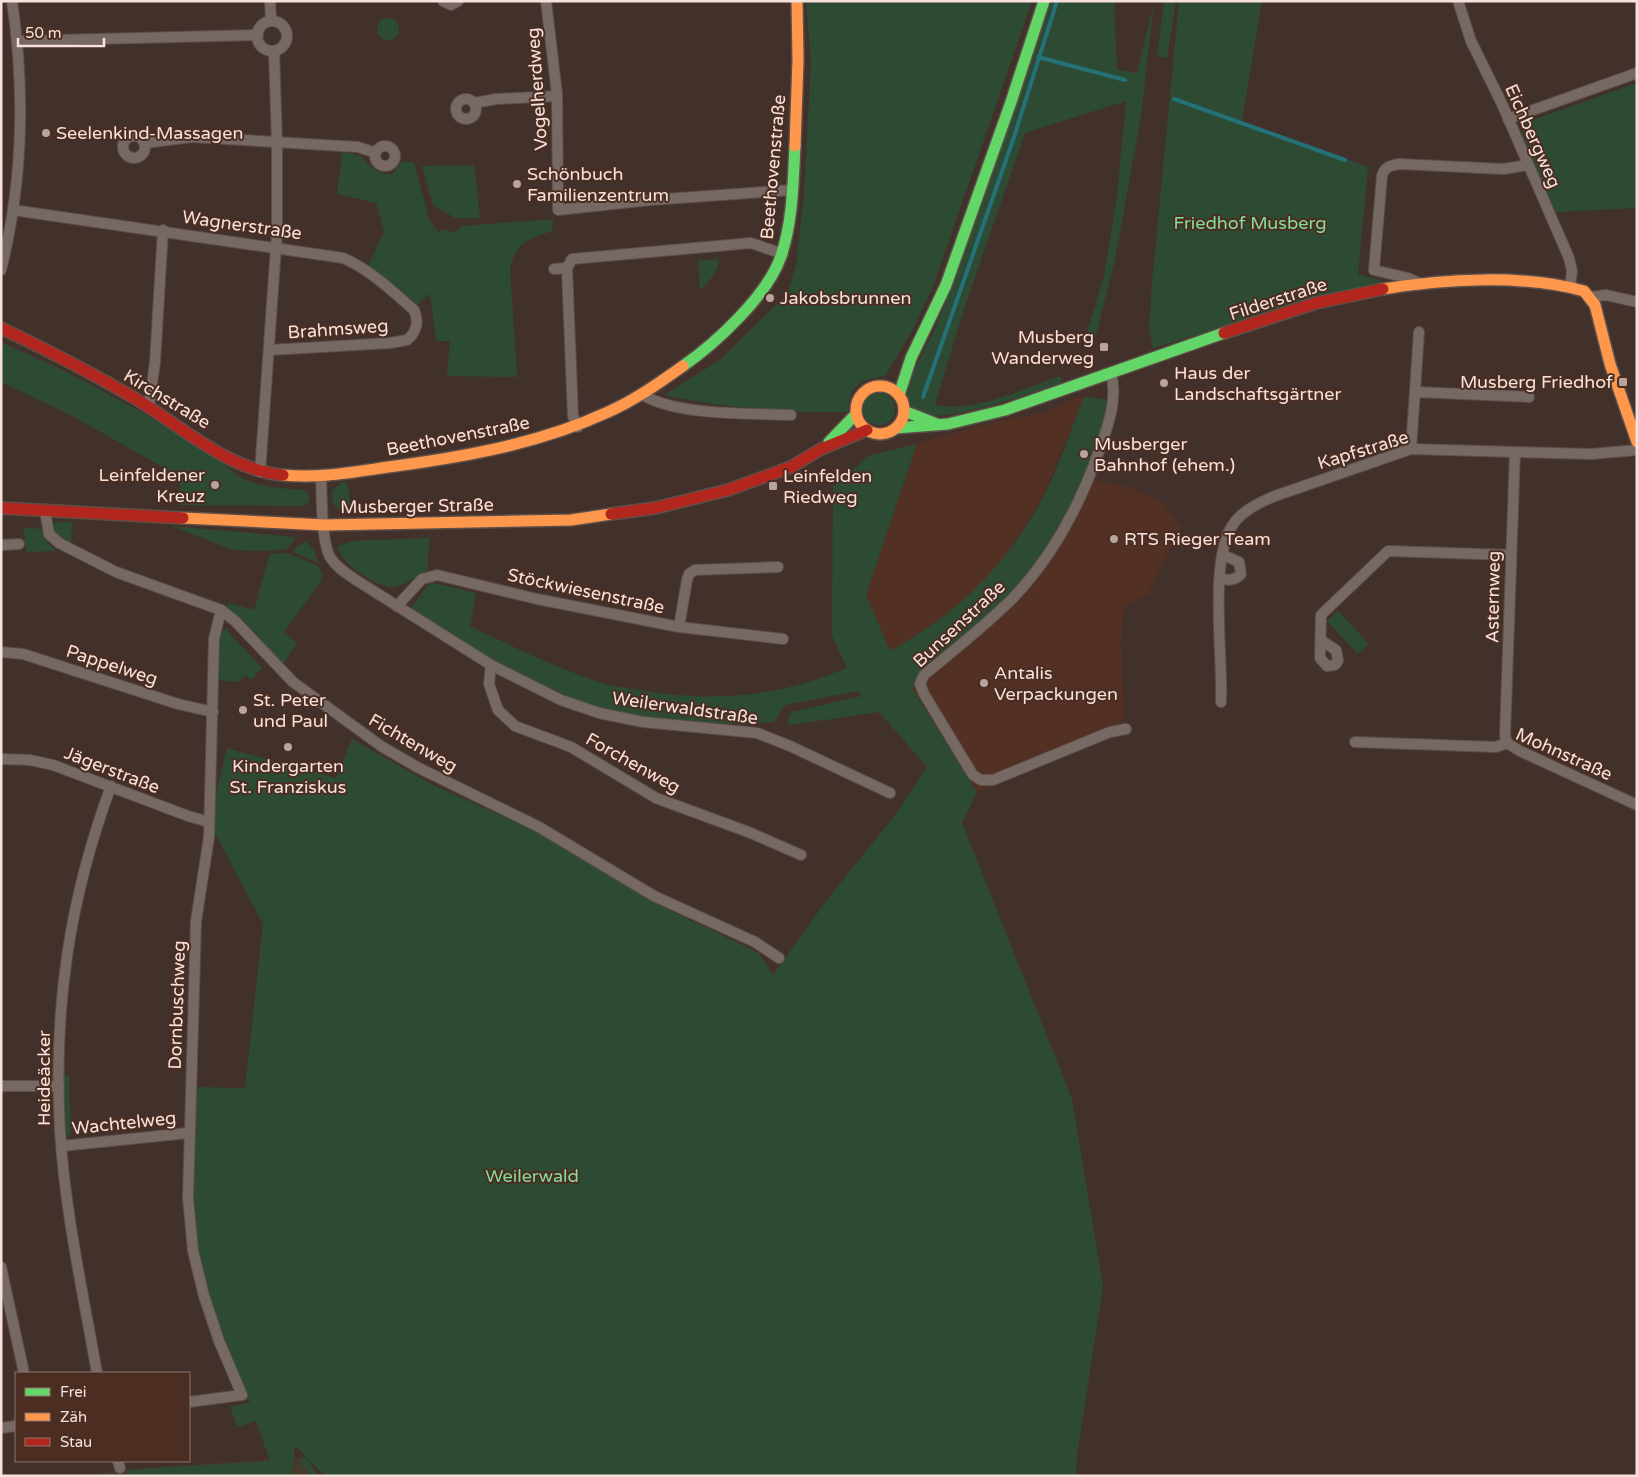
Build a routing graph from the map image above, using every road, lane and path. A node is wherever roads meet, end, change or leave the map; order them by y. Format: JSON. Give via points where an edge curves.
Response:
{"nodes":[{"id":1,"x":12,"y":1,"type":"edge"},
{"id":2,"x":270,"y":1,"type":"edge"},
{"id":3,"x":443,"y":1,"type":"edge"},
{"id":4,"x":458,"y":1,"type":"edge"},
{"id":5,"x":546,"y":1,"type":"edge"},
{"id":6,"x":797,"y":1,"type":"edge"},
{"id":7,"x":1044,"y":1,"type":"edge"},
{"id":8,"x":1458,"y":1,"type":"edge"},
{"id":9,"x":271,"y":21,"type":"junction"},
{"id":10,"x":258,"y":35,"type":"junction"},
{"id":11,"x":18,"y":42,"type":"junction"},
{"id":12,"x":274,"y":50,"type":"junction"},
{"id":13,"x":1637,"y":73,"type":"edge"},
{"id":14,"x":557,"y":96,"type":"junction"},
{"id":15,"x":474,"y":103,"type":"dead end"},
{"id":16,"x":1508,"y":119,"type":"junction"},
{"id":17,"x":145,"y":142,"type":"dead end"},
{"id":18,"x":277,"y":143,"type":"junction"},
{"id":19,"x":376,"y":153,"type":"dead end"},
{"id":20,"x":1528,"y":165,"type":"junction"},
{"id":21,"x":792,"y":190,"type":"junction"},
{"id":22,"x":13,"y":210,"type":"junction"},
{"id":23,"x":163,"y":230,"type":"junction"},
{"id":24,"x":276,"y":247,"type":"junction"},
{"id":25,"x":783,"y":254,"type":"junction"},
{"id":26,"x":566,"y":268,"type":"junction"},
{"id":27,"x":554,"y":269,"type":"dead end"},
{"id":28,"x":1,"y":270,"type":"edge"},
{"id":29,"x":1419,"y":284,"type":"junction"},
{"id":30,"x":1570,"y":287,"type":"junction"},
{"id":31,"x":1591,"y":298,"type":"junction"},
{"id":32,"x":1637,"y":302,"type":"edge"},
{"id":33,"x":1,"y":328,"type":"edge"},
{"id":34,"x":1419,"y":332,"type":"dead end"},
{"id":35,"x":407,"y":340,"type":"joint"},
{"id":36,"x":270,"y":350,"type":"junction"},
{"id":37,"x":911,"y":358,"type":"junction"},
{"id":38,"x":1112,"y":373,"type":"junction"},
{"id":39,"x":885,"y":386,"type":"junction"},
{"id":40,"x":1415,"y":392,"type":"junction"},
{"id":41,"x":643,"y":395,"type":"junction"},
{"id":42,"x":900,"y":395,"type":"junction"},
{"id":43,"x":1529,"y":397,"type":"dead end"},
{"id":44,"x":149,"y":407,"type":"junction"},
{"id":45,"x":904,"y":411,"type":"junction"},
{"id":46,"x":856,"y":414,"type":"junction"},
{"id":47,"x":791,"y":415,"type":"dead end"},
{"id":48,"x":938,"y":425,"type":"junction"},
{"id":49,"x":578,"y":427,"type":"junction"},
{"id":50,"x":896,"y":428,"type":"junction"},
{"id":51,"x":867,"y":430,"type":"junction"},
{"id":52,"x":1637,"y":442,"type":"edge"},
{"id":53,"x":1411,"y":448,"type":"junction"},
{"id":54,"x":821,"y":449,"type":"junction"},
{"id":55,"x":1637,"y":450,"type":"edge"},
{"id":56,"x":1515,"y":452,"type":"junction"},
{"id":57,"x":260,"y":472,"type":"junction"},
{"id":58,"x":320,"y":476,"type":"junction"},
{"id":59,"x":1,"y":508,"type":"edge"},
{"id":60,"x":45,"y":511,"type":"junction"},
{"id":61,"x":325,"y":524,"type":"junction"},
{"id":62,"x":19,"y":544,"type":"dead end"},
{"id":63,"x":1,"y":545,"type":"edge"},
{"id":64,"x":1223,"y":555,"type":"junction"},
{"id":65,"x":1510,"y":555,"type":"junction"},
{"id":66,"x":778,"y":567,"type":"dead end"},
{"id":67,"x":1220,"y":579,"type":"junction"},
{"id":68,"x":397,"y":606,"type":"junction"},
{"id":69,"x":221,"y":610,"type":"junction"},
{"id":70,"x":679,"y":627,"type":"junction"},
{"id":71,"x":783,"y":639,"type":"dead end"},
{"id":72,"x":1322,"y":641,"type":"dead end"},
{"id":73,"x":1,"y":652,"type":"edge"},
{"id":74,"x":491,"y":665,"type":"junction"},
{"id":75,"x":1221,"y":702,"type":"dead end"},
{"id":76,"x":212,"y":712,"type":"junction"},
{"id":77,"x":1126,"y":728,"type":"dead end"},
{"id":78,"x":1355,"y":742,"type":"dead end"},
{"id":79,"x":1507,"y":743,"type":"junction"},
{"id":80,"x":1,"y":759,"type":"edge"},
{"id":81,"x":111,"y":786,"type":"junction"},
{"id":82,"x":890,"y":793,"type":"dead end"},
{"id":83,"x":1637,"y":805,"type":"edge"},
{"id":84,"x":209,"y":822,"type":"junction"},
{"id":85,"x":801,"y":855,"type":"dead end"},
{"id":86,"x":779,"y":958,"type":"dead end"},
{"id":87,"x":1,"y":1086,"type":"edge"},
{"id":88,"x":59,"y":1086,"type":"junction"},
{"id":89,"x":188,"y":1133,"type":"junction"},
{"id":90,"x":62,"y":1146,"type":"junction"},
{"id":91,"x":1,"y":1267,"type":"edge"},
{"id":92,"x":24,"y":1372,"type":"edge"},
{"id":93,"x":97,"y":1372,"type":"edge"},
{"id":94,"x":190,"y":1402,"type":"edge"},
{"id":95,"x":15,"y":1426,"type":"edge"},
{"id":96,"x":1,"y":1428,"type":"edge"}],
"edges":[{"from":1,"to":11,"type":"street"},
{"from":2,"to":9,"type":"street"},
{"from":3,"to":4,"type":"street","via":[[451,4]]},
{"from":5,"to":14,"type":"street","name":"Vogelherdweg"},
{"from":6,"to":21,"type":"main road","name":"Beethovenstraße","via":[[799,70]]},
{"from":7,"to":37,"type":"main road","via":[[946,285]]},
{"from":8,"to":16,"type":"street","name":"Eichbergweg","via":[[1471,41]]},
{"from":9,"to":10,"type":"street","via":[[262,26]]},
{"from":9,"to":12,"type":"street","via":[[281,24],[287,32],[283,46]]},
{"from":10,"to":11,"type":"street"},
{"from":10,"to":12,"type":"street","via":[[261,45]]},
{"from":11,"to":22,"type":"street","via":[[20,106]]},
{"from":12,"to":18,"type":"street"},
{"from":13,"to":16,"type":"street"},
{"from":14,"to":15,"type":"street"},
{"from":14,"to":21,"type":"street","name":"Vogelherdweg","via":[[558,210]]},
{"from":16,"to":20,"type":"street","name":"Eichbergweg"},
{"from":17,"to":18,"type":"street","via":[[192,137]]},
{"from":18,"to":19,"type":"street","via":[[358,147]]},
{"from":18,"to":24,"type":"street"},
{"from":20,"to":29,"type":"street","via":[[1503,169],[1400,164],[1385,170],[1374,270]]},
{"from":20,"to":30,"type":"street","name":"Eichbergweg","via":[[1569,258],[1572,271]]},
{"from":21,"to":25,"type":"main road","name":"Beethovenstraße"},
{"from":22,"to":23,"type":"street","name":"Wagnerstraße"},
{"from":22,"to":28,"type":"street"},
{"from":23,"to":24,"type":"street","name":"Wagnerstraße"},
{"from":23,"to":44,"type":"street"},
{"from":24,"to":35,"type":"street","name":"Wagnerstraße","via":[[326,254],[358,264],[414,310],[417,327]]},
{"from":24,"to":36,"type":"street"},
{"from":25,"to":26,"type":"street","via":[[751,243],[727,243],[572,258]]},
{"from":25,"to":41,"type":"main road","name":"Beethovenstraße","via":[[770,281],[745,311],[702,353]]},
{"from":26,"to":27,"type":"street"},
{"from":26,"to":49,"type":"street","via":[[573,416]]},
{"from":29,"to":30,"type":"main road","name":"Filderstraße","via":[[1483,282]]},
{"from":29,"to":38,"type":"main road","name":"Filderstraße","via":[[1364,292],[1317,304]]},
{"from":30,"to":31,"type":"main road","name":"Filderstraße","via":[[1584,291]]},
{"from":31,"to":32,"type":"street","name":"Filderstraße","via":[[1606,295]]},
{"from":31,"to":52,"type":"main road"},
{"from":33,"to":44,"type":"main road","name":"Kirchstraße"},
{"from":34,"to":40,"type":"street"},
{"from":35,"to":36,"type":"street","name":"Brahmsweg"},
{"from":36,"to":57,"type":"street"},
{"from":37,"to":39,"type":"main road"},
{"from":37,"to":42,"type":"main road"},
{"from":38,"to":48,"type":"main road","name":"Filderstraße","via":[[998,412]]},
{"from":38,"to":77,"type":"street","name":"Bunsenstraße","via":[[1114,392],[1107,427],[1086,486],[1061,534],[1013,598],[924,675],[920,684],[973,775],[981,780],[993,780]]},
{"from":39,"to":42,"type":"main road"},
{"from":39,"to":46,"type":"main road","via":[[864,391],[858,400]]},
{"from":40,"to":43,"type":"street"},
{"from":40,"to":53,"type":"street"},
{"from":41,"to":47,"type":"street","via":[[655,403],[676,408]]},
{"from":41,"to":49,"type":"main road","name":"Beethovenstraße"},
{"from":42,"to":45,"type":"main road"},
{"from":44,"to":57,"type":"main road","name":"Kirchstraße","via":[[238,463]]},
{"from":45,"to":48,"type":"main road"},
{"from":45,"to":50,"type":"main road"},
{"from":46,"to":51,"type":"main road"},
{"from":46,"to":54,"type":"main road","name":"Musberger Straße"},
{"from":48,"to":50,"type":"main road","name":"Filderstraße"},
{"from":49,"to":58,"type":"main road","name":"Beethovenstraße","via":[[440,461]]},
{"from":50,"to":51,"type":"main road","via":[[882,434]]},
{"from":51,"to":54,"type":"main road","name":"Musberger Straße"},
{"from":53,"to":56,"type":"street","name":"Kapfstraße"},
{"from":53,"to":64,"type":"street","name":"Kapfstraße","via":[[1259,504],[1232,525]]},
{"from":54,"to":61,"type":"main road","name":"Musberger Straße","via":[[791,467],[747,484],[677,504],[631,512],[532,522]]},
{"from":55,"to":56,"type":"street","name":"Kapfstraße","via":[[1602,454]]},
{"from":56,"to":65,"type":"street","name":"Asternweg"},
{"from":57,"to":58,"type":"main road","name":"Kirchstraße","via":[[282,476]]},
{"from":58,"to":61,"type":"street"},
{"from":59,"to":60,"type":"main road","name":"Musberger Straße"},
{"from":60,"to":61,"type":"main road","name":"Musberger Straße"},
{"from":60,"to":69,"type":"street","name":"Fichtenweg","via":[[49,534],[64,546],[116,572]]},
{"from":61,"to":68,"type":"street","name":"Weilerwaldstraße","via":[[328,551],[336,565]]},
{"from":62,"to":63,"type":"street"},
{"from":64,"to":67,"type":"street","name":"Kapfstraße"},
{"from":64,"to":67,"type":"street","via":[[1239,562],[1242,574],[1230,580]]},
{"from":65,"to":72,"type":"street","via":[[1388,551],[1323,610],[1320,620]]},
{"from":65,"to":79,"type":"street","name":"Asternweg"},
{"from":66,"to":70,"type":"street","via":[[695,570],[687,580]]},
{"from":67,"to":75,"type":"street","name":"Kapfstraße"},
{"from":68,"to":70,"type":"street","name":"Stöckwiesenstraße","via":[[422,579],[437,575]]},
{"from":68,"to":74,"type":"street","name":"Weilerwaldstraße"},
{"from":69,"to":76,"type":"street","name":"Dornbuschweg","via":[[214,639]]},
{"from":69,"to":86,"type":"street","name":"Fichtenweg","via":[[293,682],[381,746],[425,772],[539,827],[654,896],[755,942]]},
{"from":70,"to":71,"type":"street","name":"Stöckwiesenstraße"},
{"from":73,"to":76,"type":"street","name":"Pappelweg","via":[[23,654]]},
{"from":74,"to":82,"type":"street","name":"Weilerwaldstraße","via":[[561,700],[599,713],[661,725],[744,731],[768,736]]},
{"from":74,"to":85,"type":"street","name":"Forchenweg","via":[[489,684],[498,710],[515,726],[571,747],[656,798]]},
{"from":76,"to":84,"type":"street","name":"Dornbuschweg"},
{"from":78,"to":79,"type":"street","name":"Mohnstraße","via":[[1496,747]]},
{"from":79,"to":83,"type":"street","name":"Mohnstraße"},
{"from":80,"to":81,"type":"street","name":"Jägerstraße","via":[[53,764]]},
{"from":81,"to":84,"type":"street","name":"Jägerstraße"},
{"from":81,"to":88,"type":"street","name":"Heideäcker","via":[[88,853],[72,921],[62,1002]]},
{"from":84,"to":89,"type":"street","name":"Dornbuschweg","via":[[196,921]]},
{"from":87,"to":88,"type":"street"},
{"from":88,"to":90,"type":"street","name":"Heideäcker"},
{"from":89,"to":90,"type":"street","name":"Wachtelweg"},
{"from":89,"to":94,"type":"street","name":"Dornbuschweg","via":[[189,1219],[198,1275],[219,1341],[242,1394]]},
{"from":90,"to":93,"type":"street","name":"Heideäcker","via":[[72,1232]]},
{"from":91,"to":92,"type":"street"},
{"from":95,"to":96,"type":"street"}]}
